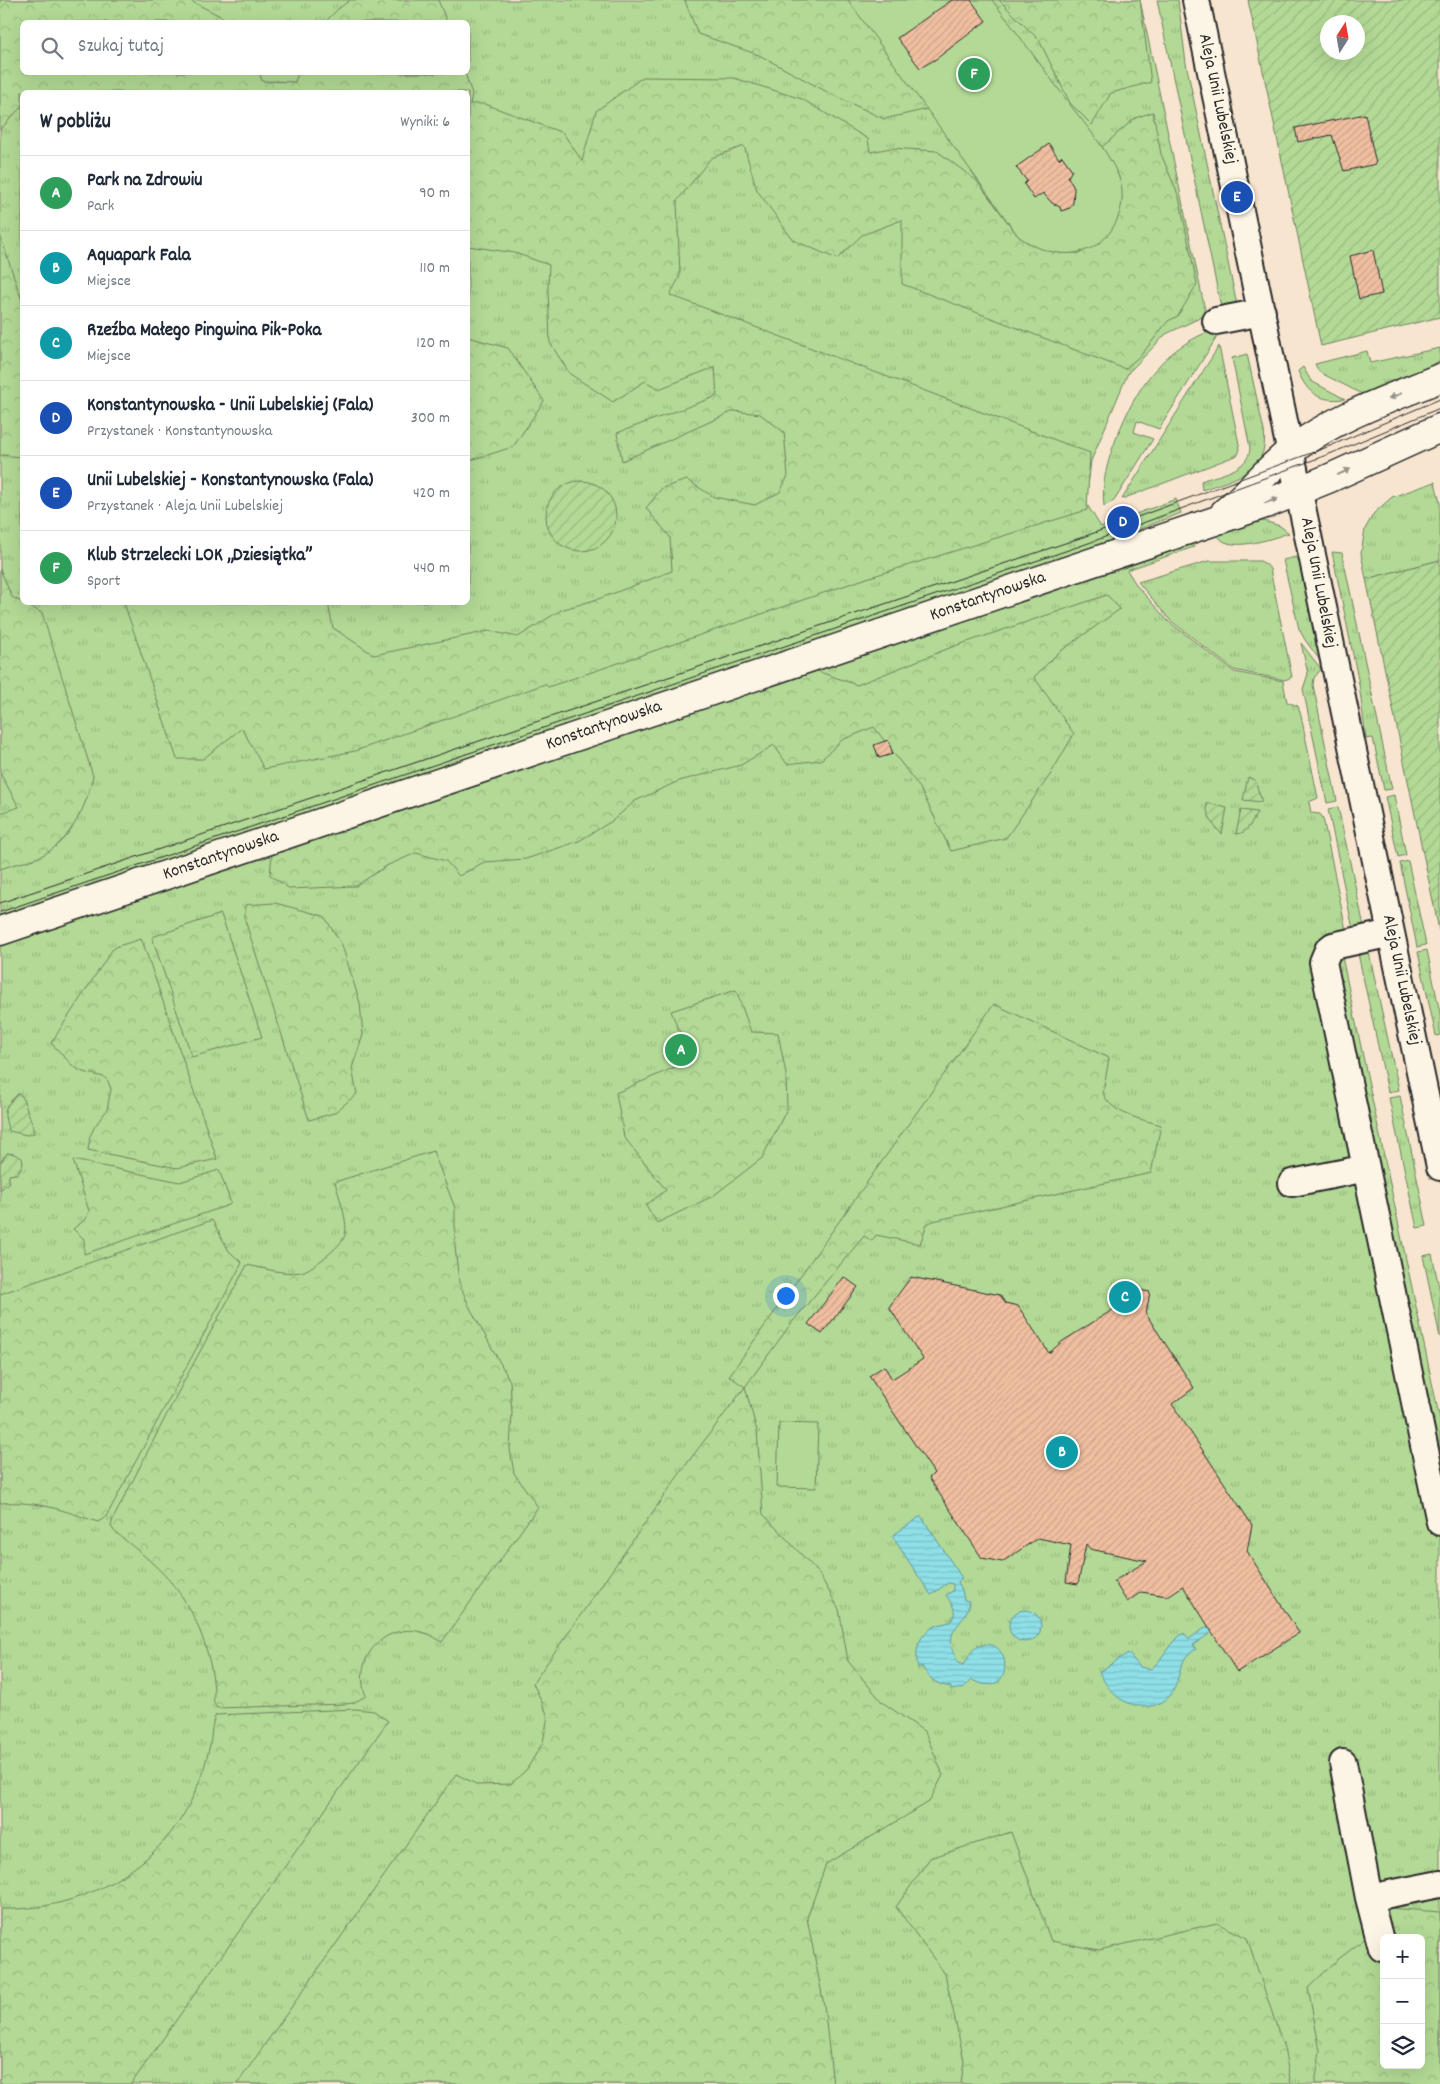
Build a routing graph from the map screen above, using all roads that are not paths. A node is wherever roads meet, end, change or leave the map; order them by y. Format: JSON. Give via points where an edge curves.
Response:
{"nodes":[{"id":1,"x":1196,"y":0,"type":"edge"},
{"id":2,"x":1262,"y":312,"type":"junction"},
{"id":3,"x":1216,"y":321,"type":"dead end"},
{"id":4,"x":1440,"y":378,"type":"edge"},
{"id":5,"x":1440,"y":428,"type":"edge"},
{"id":6,"x":1291,"y":451,"type":"junction"},
{"id":7,"x":1300,"y":491,"type":"junction"},
{"id":8,"x":1209,"y":522,"type":"junction"},
{"id":9,"x":0,"y":931,"type":"edge"},
{"id":10,"x":1390,"y":933,"type":"junction"},
{"id":11,"x":1364,"y":1161,"type":"junction"},
{"id":12,"x":1440,"y":1166,"type":"edge"},
{"id":13,"x":1292,"y":1183,"type":"dead end"},
{"id":14,"x":1440,"y":1522,"type":"edge"},
{"id":15,"x":1343,"y":1763,"type":"dead end"},
{"id":16,"x":1440,"y":1884,"type":"edge"},
{"id":17,"x":1370,"y":1898,"type":"junction"},
{"id":18,"x":1380,"y":1940,"type":"edge"}],
"edges":[{"from":1,"to":2,"type":"street","name":"Aleja Unii Lubelskiej"},
{"from":2,"to":3,"type":"street"},
{"from":2,"to":6,"type":"street","name":"Aleja Unii Lubelskiej"},
{"from":4,"to":6,"type":"main road","name":"Konstantynowska","one_way":true,"via":[[1339,420]]},
{"from":7,"to":5,"type":"main road","name":"Konstantynowska","one_way":true},
{"from":6,"to":7,"type":"street","name":"Aleja Unii Lubelskiej"},
{"from":6,"to":8,"type":"main road","name":"Konstantynowska","via":[[1238,502]]},
{"from":8,"to":7,"type":"main road","name":"Konstantynowska","one_way":true},
{"from":7,"to":10,"type":"street","name":"Aleja Unii Lubelskiej"},
{"from":8,"to":9,"type":"main road","name":"Konstantynowska"},
{"from":10,"to":11,"type":"street","via":[[1333,946],[1323,962]]},
{"from":10,"to":12,"type":"street","name":"Aleja Unii Lubelskiej"},
{"from":11,"to":13,"type":"street","via":[[1357,1170]]},
{"from":11,"to":14,"type":"street"},
{"from":15,"to":17,"type":"street"},
{"from":16,"to":17,"type":"street"},
{"from":17,"to":18,"type":"street"}]}
